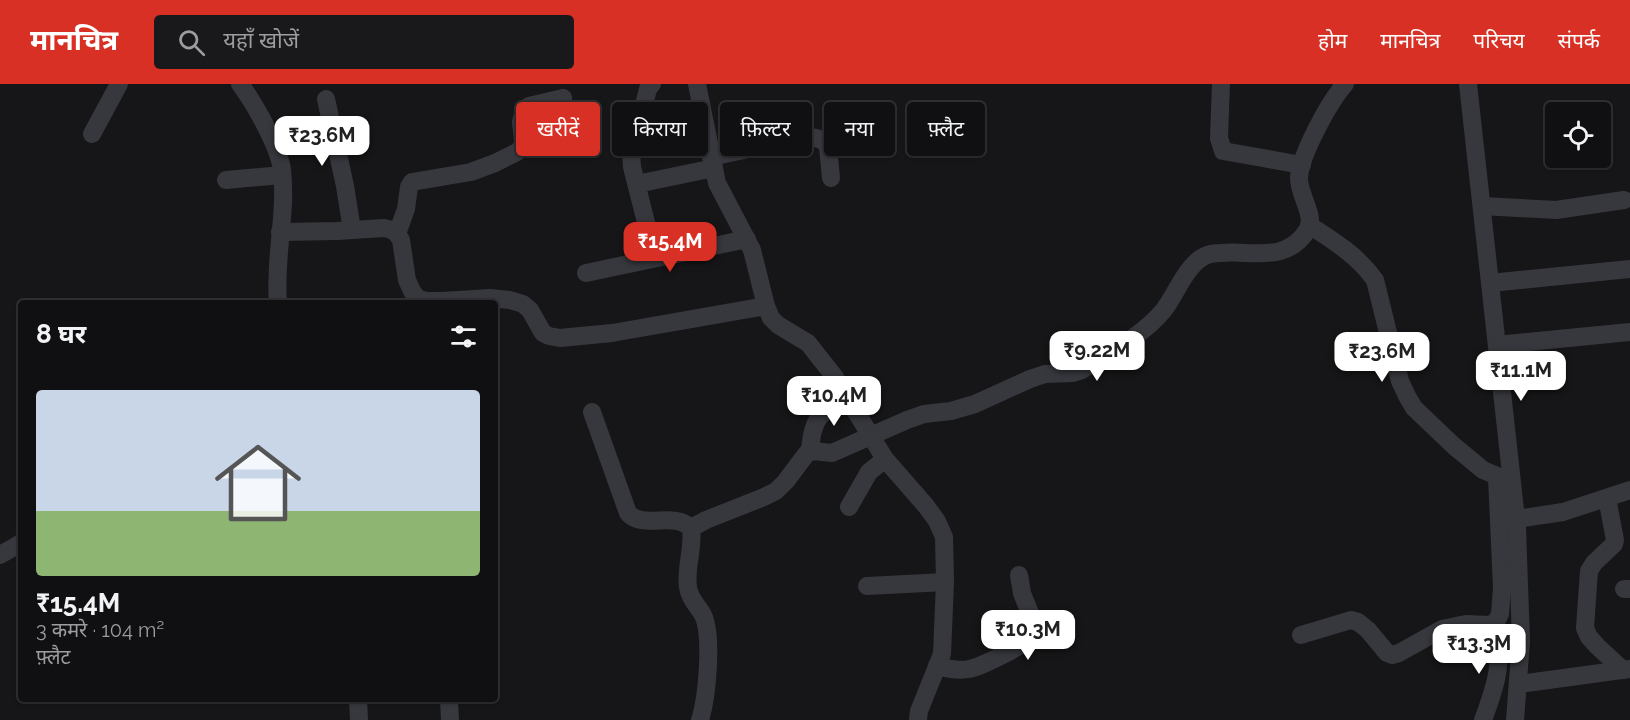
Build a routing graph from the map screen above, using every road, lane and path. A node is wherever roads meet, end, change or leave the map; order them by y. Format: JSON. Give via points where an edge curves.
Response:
{"nodes":[{"id":1,"x":119,"y":84,"type":"edge"},
{"id":2,"x":240,"y":84,"type":"edge"},
{"id":3,"x":652,"y":84,"type":"edge"},
{"id":4,"x":697,"y":84,"type":"edge"},
{"id":5,"x":1221,"y":84,"type":"edge"},
{"id":6,"x":1345,"y":84,"type":"edge"},
{"id":7,"x":1468,"y":84,"type":"edge"},
{"id":8,"x":563,"y":98,"type":"dead end"},
{"id":9,"x":326,"y":99,"type":"dead end"},
{"id":10,"x":92,"y":134,"type":"dead end"},
{"id":11,"x":713,"y":163,"type":"junction"},
{"id":12,"x":1302,"y":165,"type":"junction"},
{"id":13,"x":282,"y":175,"type":"junction"},
{"id":14,"x":831,"y":178,"type":"dead end"},
{"id":15,"x":226,"y":180,"type":"dead end"},
{"id":16,"x":637,"y":184,"type":"junction"},
{"id":17,"x":1624,"y":200,"type":"dead end"},
{"id":18,"x":1482,"y":206,"type":"junction"},
{"id":19,"x":1310,"y":225,"type":"junction"},
{"id":20,"x":352,"y":230,"type":"junction"},
{"id":21,"x":280,"y":232,"type":"junction"},
{"id":22,"x":397,"y":234,"type":"junction"},
{"id":23,"x":747,"y":239,"type":"junction"},
{"id":24,"x":655,"y":258,"type":"junction"},
{"id":25,"x":1630,"y":269,"type":"edge"},
{"id":26,"x":586,"y":273,"type":"dead end"},
{"id":27,"x":1490,"y":283,"type":"junction"},
{"id":28,"x":278,"y":300,"type":"edge"},
{"id":29,"x":422,"y":300,"type":"edge"},
{"id":30,"x":466,"y":300,"type":"edge"},
{"id":31,"x":766,"y":306,"type":"junction"},
{"id":32,"x":1630,"y":332,"type":"edge"},
{"id":33,"x":1497,"y":345,"type":"junction"},
{"id":34,"x":846,"y":397,"type":"junction"},
{"id":35,"x":592,"y":411,"type":"dead end"},
{"id":36,"x":871,"y":436,"type":"junction"},
{"id":37,"x":810,"y":452,"type":"junction"},
{"id":38,"x":885,"y":459,"type":"junction"},
{"id":39,"x":1504,"y":479,"type":"junction"},
{"id":40,"x":1630,"y":490,"type":"edge"},
{"id":41,"x":1607,"y":498,"type":"junction"},
{"id":42,"x":849,"y":507,"type":"dead end"},
{"id":43,"x":1516,"y":519,"type":"junction"},
{"id":44,"x":691,"y":528,"type":"junction"},
{"id":45,"x":18,"y":545,"type":"edge"},
{"id":46,"x":0,"y":555,"type":"edge"},
{"id":47,"x":1019,"y":575,"type":"dead end"},
{"id":48,"x":945,"y":582,"type":"junction"},
{"id":49,"x":867,"y":586,"type":"dead end"},
{"id":50,"x":1490,"y":625,"type":"junction"},
{"id":51,"x":1301,"y":635,"type":"dead end"},
{"id":52,"x":937,"y":666,"type":"junction"},
{"id":53,"x":1626,"y":669,"type":"edge"},
{"id":54,"x":1519,"y":684,"type":"junction"},
{"id":55,"x":358,"y":702,"type":"edge"},
{"id":56,"x":449,"y":702,"type":"edge"},
{"id":57,"x":359,"y":720,"type":"edge"},
{"id":58,"x":450,"y":720,"type":"edge"},
{"id":59,"x":700,"y":720,"type":"edge"},
{"id":60,"x":918,"y":720,"type":"edge"},
{"id":61,"x":1483,"y":720,"type":"edge"},
{"id":62,"x":1515,"y":720,"type":"edge"}],
"edges":[{"from":1,"to":10,"type":"street"},
{"from":2,"to":13,"type":"street","via":[[274,143]]},
{"from":3,"to":16,"type":"street","via":[[631,143]]},
{"from":4,"to":11,"type":"street"},
{"from":5,"to":12,"type":"street","via":[[1222,151]]},
{"from":6,"to":12,"type":"street","via":[[1327,108]]},
{"from":7,"to":18,"type":"street"},
{"from":8,"to":22,"type":"street","via":[[524,110],[522,147],[517,152],[471,172],[412,182]]},
{"from":9,"to":20,"type":"street"},
{"from":11,"to":14,"type":"street","via":[[809,137],[824,141],[828,147]]},
{"from":11,"to":16,"type":"street"},
{"from":11,"to":23,"type":"street","via":[[717,183]]},
{"from":12,"to":19,"type":"street","via":[[1300,191]]},
{"from":13,"to":15,"type":"street"},
{"from":13,"to":21,"type":"street"},
{"from":16,"to":24,"type":"street"},
{"from":17,"to":18,"type":"street","via":[[1556,210]]},
{"from":18,"to":27,"type":"street"},
{"from":19,"to":36,"type":"street","via":[[1286,250],[1204,256],[1194,264],[1162,312],[1082,370],[1030,379],[975,404],[924,414]]},
{"from":19,"to":39,"type":"street","via":[[1351,254],[1376,280],[1400,381],[1414,408],[1483,470]]},
{"from":20,"to":21,"type":"street"},
{"from":20,"to":22,"type":"street","via":[[384,228]]},
{"from":21,"to":28,"type":"street"},
{"from":22,"to":29,"type":"street","via":[[407,280],[417,298]]},
{"from":23,"to":24,"type":"street"},
{"from":23,"to":31,"type":"street"},
{"from":24,"to":26,"type":"street"},
{"from":25,"to":27,"type":"street"},
{"from":27,"to":33,"type":"street"},
{"from":30,"to":31,"type":"street","via":[[490,298],[523,304],[543,333],[560,338],[612,333]]},
{"from":31,"to":34,"type":"street","via":[[778,325],[808,343]]},
{"from":32,"to":33,"type":"street"},
{"from":33,"to":39,"type":"street"},
{"from":34,"to":36,"type":"street"},
{"from":34,"to":37,"type":"street","via":[[816,421]]},
{"from":35,"to":44,"type":"street","via":[[631,517],[680,522]]},
{"from":36,"to":37,"type":"street","via":[[832,453]]},
{"from":36,"to":38,"type":"street"},
{"from":37,"to":44,"type":"street","via":[[776,491]]},
{"from":38,"to":42,"type":"street","via":[[869,472]]},
{"from":38,"to":48,"type":"street","via":[[937,521],[944,537]]},
{"from":39,"to":43,"type":"street"},
{"from":39,"to":50,"type":"street","via":[[1500,614]]},
{"from":40,"to":41,"type":"street"},
{"from":41,"to":43,"type":"street","via":[[1563,512]]},
{"from":41,"to":53,"type":"street","via":[[1615,540],[1588,571],[1585,627],[1597,646]]},
{"from":43,"to":54,"type":"street"},
{"from":44,"to":59,"type":"street","via":[[687,585],[704,616],[706,628],[706,696]]},
{"from":45,"to":46,"type":"street"},
{"from":47,"to":52,"type":"street","via":[[1034,635],[978,666],[951,670]]},
{"from":48,"to":49,"type":"street"},
{"from":48,"to":52,"type":"street","via":[[942,654]]},
{"from":50,"to":51,"type":"street","via":[[1442,629],[1392,655],[1358,622],[1351,620]]},
{"from":50,"to":61,"type":"street","via":[[1497,644],[1498,671]]},
{"from":52,"to":60,"type":"street"},
{"from":53,"to":54,"type":"street"},
{"from":54,"to":62,"type":"street"},
{"from":55,"to":57,"type":"street"},
{"from":56,"to":58,"type":"street"}]}
